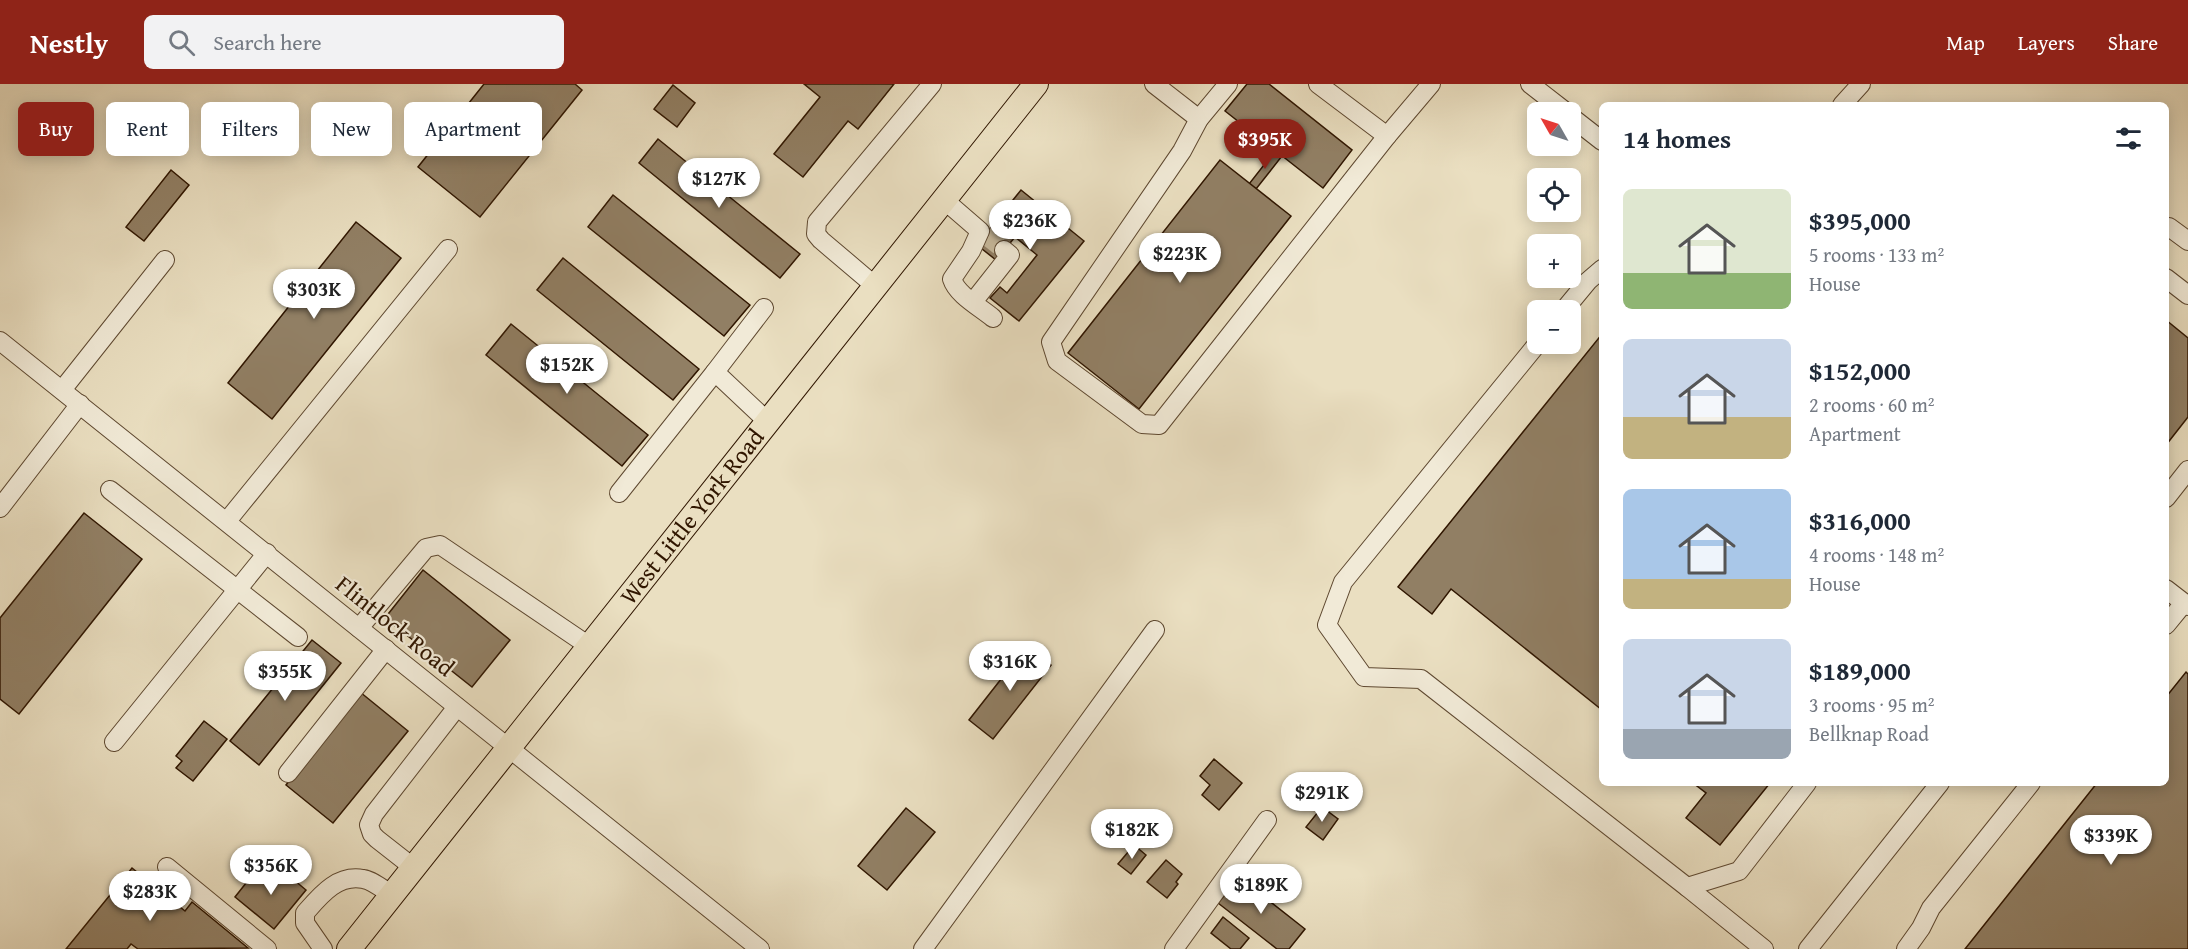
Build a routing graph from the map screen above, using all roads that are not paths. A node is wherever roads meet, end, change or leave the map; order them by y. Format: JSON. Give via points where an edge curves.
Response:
{"nodes":[{"id":1,"x":932,"y":84,"type":"edge"},
{"id":2,"x":1036,"y":84,"type":"edge"},
{"id":3,"x":1154,"y":84,"type":"edge"},
{"id":4,"x":1228,"y":84,"type":"edge"},
{"id":5,"x":1318,"y":84,"type":"edge"},
{"id":6,"x":1431,"y":84,"type":"edge"},
{"id":7,"x":1530,"y":84,"type":"edge"},
{"id":8,"x":1861,"y":84,"type":"edge"},
{"id":9,"x":1553,"y":102,"type":"edge"},
{"id":10,"x":1845,"y":102,"type":"edge"},
{"id":11,"x":1199,"y":119,"type":"junction"},
{"id":12,"x":1581,"y":125,"type":"edge"},
{"id":13,"x":1386,"y":136,"type":"junction"},
{"id":14,"x":1599,"y":139,"type":"edge"},
{"id":15,"x":944,"y":199,"type":"junction"},
{"id":16,"x":2169,"y":227,"type":"edge"},
{"id":17,"x":2188,"y":242,"type":"edge"},
{"id":18,"x":448,"y":249,"type":"dead end"},
{"id":19,"x":1004,"y":250,"type":"dead end"},
{"id":20,"x":165,"y":260,"type":"dead end"},
{"id":21,"x":1599,"y":272,"type":"edge"},
{"id":22,"x":2169,"y":280,"type":"edge"},
{"id":23,"x":874,"y":285,"type":"junction"},
{"id":24,"x":2188,"y":295,"type":"edge"},
{"id":25,"x":1572,"y":300,"type":"edge"},
{"id":26,"x":973,"y":302,"type":"junction"},
{"id":27,"x":764,"y":308,"type":"dead end"},
{"id":28,"x":993,"y":318,"type":"dead end"},
{"id":29,"x":0,"y":341,"type":"edge"},
{"id":30,"x":1529,"y":354,"type":"edge"},
{"id":31,"x":715,"y":372,"type":"junction"},
{"id":32,"x":62,"y":390,"type":"junction"},
{"id":33,"x":80,"y":404,"type":"junction"},
{"id":34,"x":767,"y":421,"type":"junction"},
{"id":35,"x":2188,"y":470,"type":"edge"},
{"id":36,"x":110,"y":490,"type":"dead end"},
{"id":37,"x":619,"y":493,"type":"dead end"},
{"id":38,"x":2169,"y":494,"type":"edge"},
{"id":39,"x":0,"y":508,"type":"edge"},
{"id":40,"x":227,"y":521,"type":"junction"},
{"id":41,"x":267,"y":553,"type":"junction"},
{"id":42,"x":237,"y":590,"type":"junction"},
{"id":43,"x":2169,"y":591,"type":"edge"},
{"id":44,"x":2186,"y":605,"type":"edge"},
{"id":45,"x":2169,"y":622,"type":"edge"},
{"id":46,"x":359,"y":628,"type":"junction"},
{"id":47,"x":1155,"y":630,"type":"dead end"},
{"id":48,"x":298,"y":638,"type":"dead end"},
{"id":49,"x":589,"y":646,"type":"junction"},
{"id":50,"x":386,"y":649,"type":"junction"},
{"id":51,"x":457,"y":707,"type":"junction"},
{"id":52,"x":114,"y":742,"type":"dead end"},
{"id":53,"x":510,"y":748,"type":"junction"},
{"id":54,"x":288,"y":773,"type":"dead end"},
{"id":55,"x":1805,"y":786,"type":"edge"},
{"id":56,"x":1938,"y":786,"type":"edge"},
{"id":57,"x":2029,"y":786,"type":"edge"},
{"id":58,"x":1267,"y":820,"type":"dead end"},
{"id":59,"x":167,"y":867,"type":"dead end"},
{"id":60,"x":414,"y":868,"type":"junction"},
{"id":61,"x":1687,"y":887,"type":"junction"},
{"id":62,"x":392,"y":896,"type":"junction"},
{"id":63,"x":267,"y":949,"type":"edge"},
{"id":64,"x":323,"y":949,"type":"edge"},
{"id":65,"x":348,"y":949,"type":"edge"},
{"id":66,"x":760,"y":949,"type":"edge"},
{"id":67,"x":923,"y":949,"type":"edge"},
{"id":68,"x":1174,"y":949,"type":"edge"},
{"id":69,"x":1764,"y":949,"type":"edge"},
{"id":70,"x":1808,"y":949,"type":"edge"},
{"id":71,"x":1906,"y":949,"type":"edge"}],
"edges":[{"from":1,"to":23,"type":"street","via":[[817,222],[816,234],[821,240]]},
{"from":2,"to":15,"type":"main road","name":"West Little York Road"},
{"from":3,"to":11,"type":"street"},
{"from":4,"to":11,"type":"street"},
{"from":5,"to":13,"type":"street"},
{"from":6,"to":13,"type":"street"},
{"from":7,"to":9,"type":"street"},
{"from":8,"to":10,"type":"street"},
{"from":11,"to":13,"type":"street","via":[[1182,151],[1051,342],[1057,362],[1142,424],[1159,425]]},
{"from":12,"to":14,"type":"street"},
{"from":15,"to":23,"type":"main road","name":"West Little York Road"},
{"from":15,"to":26,"type":"street","via":[[983,233],[952,279]]},
{"from":16,"to":17,"type":"street"},
{"from":18,"to":40,"type":"street"},
{"from":19,"to":26,"type":"street","via":[[1010,255]]},
{"from":20,"to":32,"type":"street"},
{"from":21,"to":25,"type":"street"},
{"from":22,"to":24,"type":"street"},
{"from":23,"to":34,"type":"main road","name":"West Little York Road"},
{"from":26,"to":28,"type":"street"},
{"from":27,"to":31,"type":"street"},
{"from":29,"to":32,"type":"street","name":"Flintlock Road"},
{"from":30,"to":61,"type":"street","via":[[1343,582],[1327,625],[1364,677],[1421,679]]},
{"from":31,"to":34,"type":"street"},
{"from":31,"to":37,"type":"street"},
{"from":32,"to":33,"type":"street","name":"Flintlock Road"},
{"from":33,"to":39,"type":"street"},
{"from":33,"to":40,"type":"street","name":"Flintlock Road"},
{"from":34,"to":49,"type":"main road","name":"West Little York Road"},
{"from":35,"to":38,"type":"street"},
{"from":36,"to":42,"type":"street"},
{"from":40,"to":41,"type":"street","name":"Flintlock Road"},
{"from":41,"to":42,"type":"street"},
{"from":41,"to":46,"type":"street","name":"Flintlock Road"},
{"from":42,"to":48,"type":"street"},
{"from":42,"to":52,"type":"street"},
{"from":43,"to":44,"type":"street"},
{"from":44,"to":45,"type":"street"},
{"from":46,"to":49,"type":"street","via":[[426,548],[440,545]]},
{"from":46,"to":50,"type":"street","name":"Flintlock Road"},
{"from":47,"to":67,"type":"street"},
{"from":49,"to":53,"type":"main road","name":"West Little York Road"},
{"from":50,"to":51,"type":"street","name":"Flintlock Road"},
{"from":50,"to":54,"type":"street"},
{"from":51,"to":53,"type":"street","name":"Flintlock Road"},
{"from":51,"to":60,"type":"street","via":[[369,825],[377,839]]},
{"from":53,"to":60,"type":"main road","name":"West Little York Road"},
{"from":53,"to":66,"type":"street","name":"Flintlock Road"},
{"from":55,"to":61,"type":"street","via":[[1738,871]]},
{"from":56,"to":70,"type":"street"},
{"from":57,"to":71,"type":"street","via":[[1931,908]]},
{"from":58,"to":68,"type":"street"},
{"from":59,"to":63,"type":"street"},
{"from":60,"to":62,"type":"main road","name":"West Little York Road"},
{"from":61,"to":69,"type":"street"},
{"from":62,"to":64,"type":"street","via":[[364,878],[345,879],[325,889],[305,913],[305,923]]},
{"from":62,"to":65,"type":"main road","name":"West Little York Road"}]}
